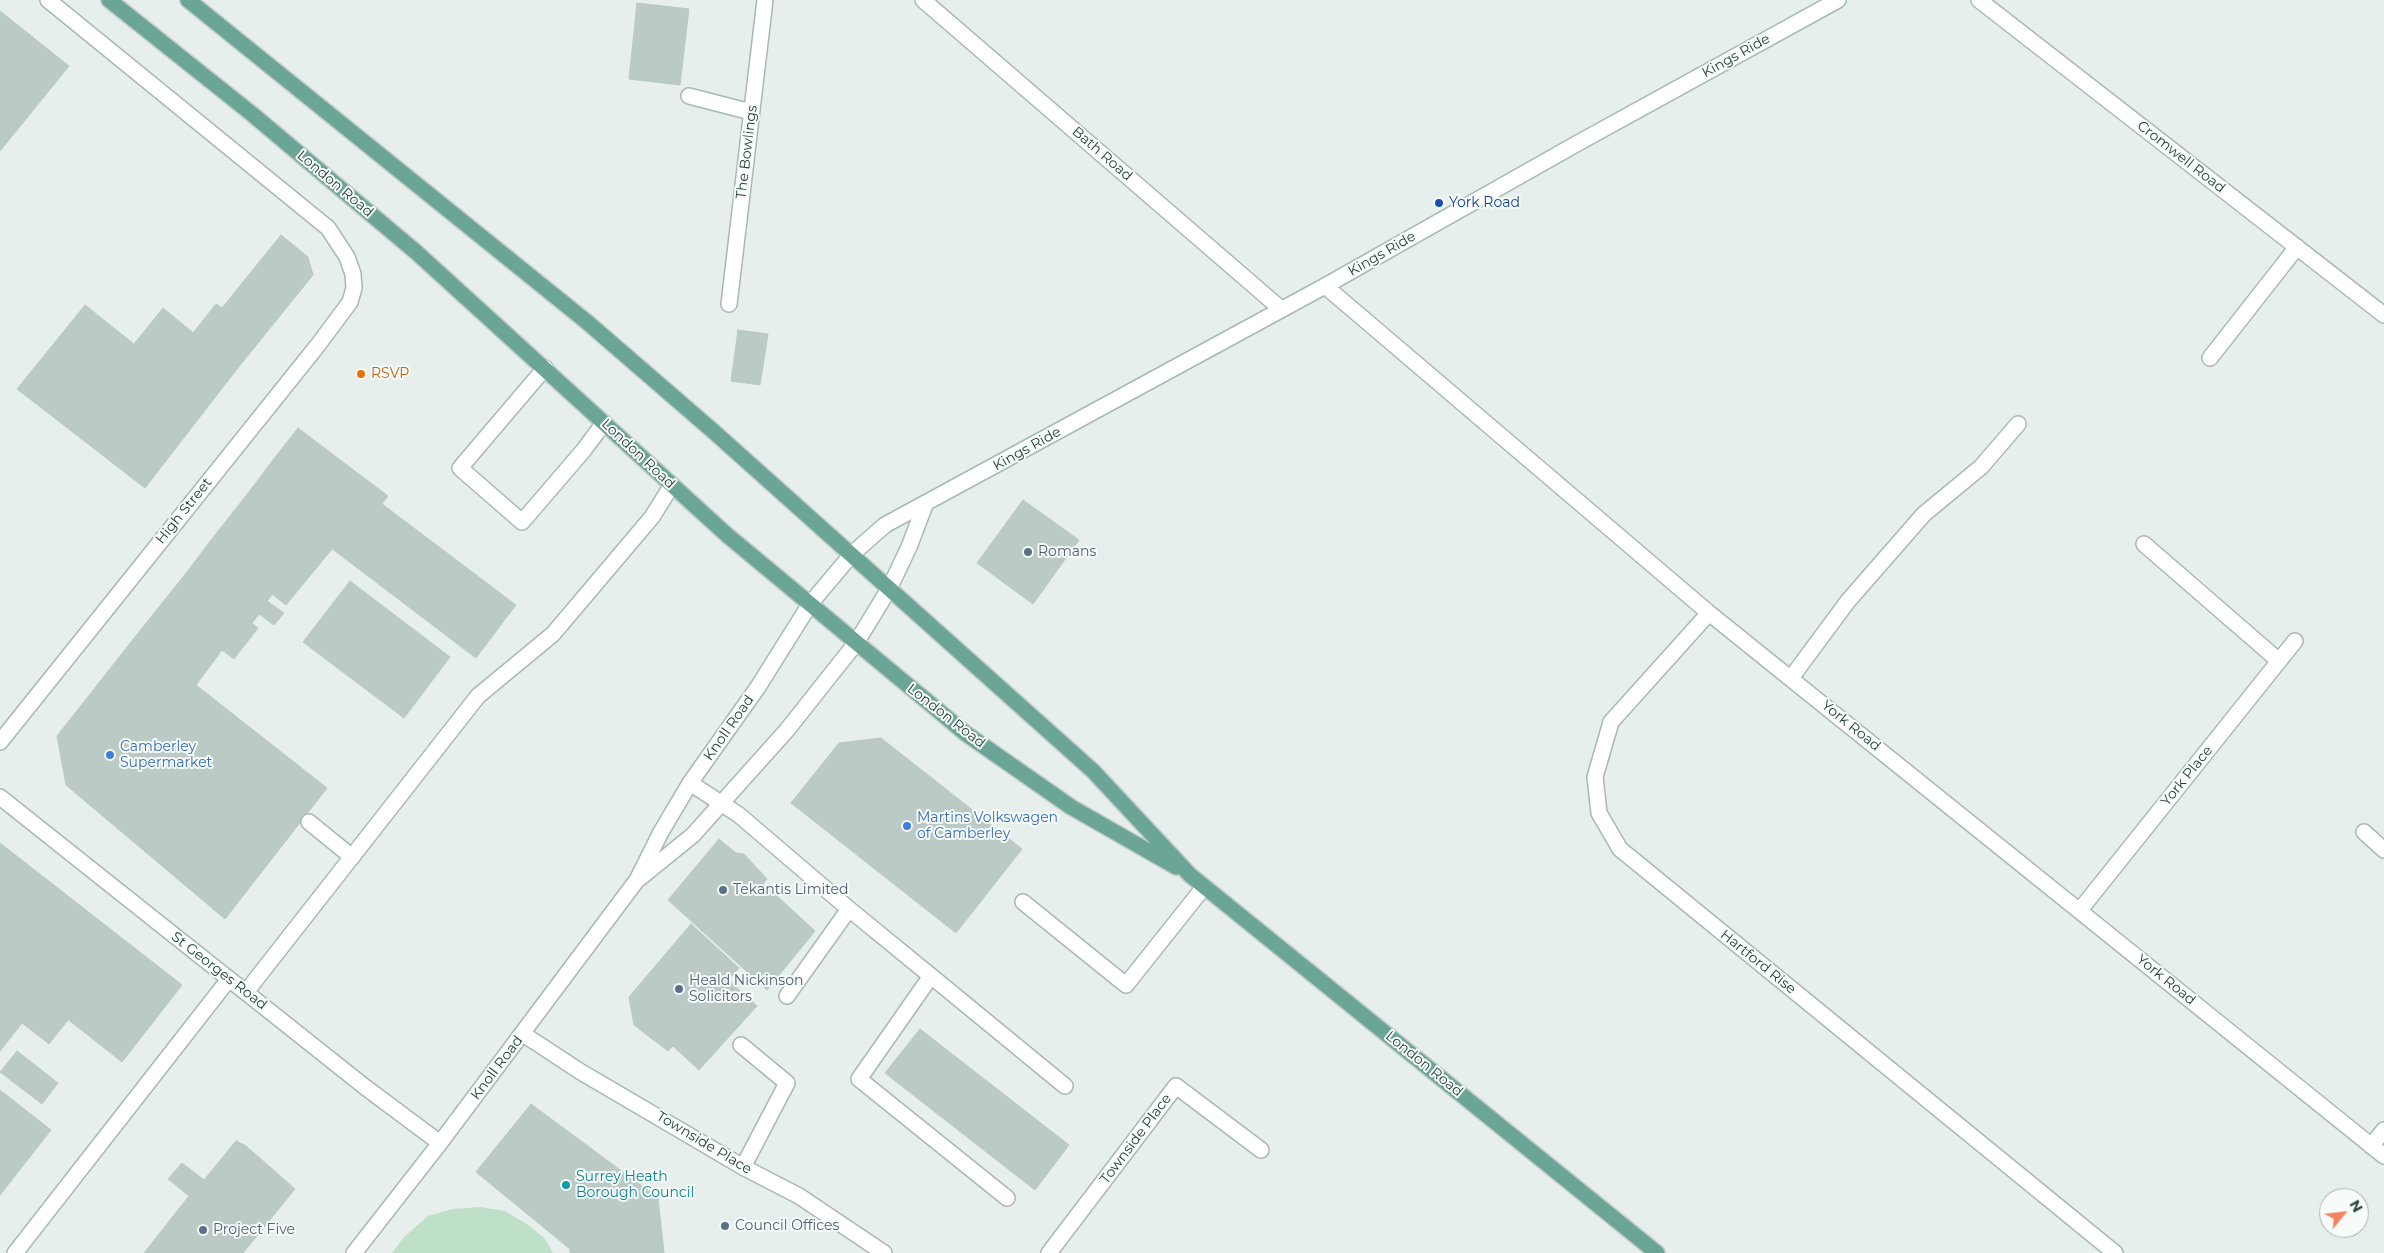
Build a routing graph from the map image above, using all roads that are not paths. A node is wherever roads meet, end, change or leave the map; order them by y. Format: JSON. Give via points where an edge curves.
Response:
{"nodes":[{"id":1,"x":48,"y":0,"type":"edge"},
{"id":2,"x":109,"y":0,"type":"edge"},
{"id":3,"x":188,"y":0,"type":"edge"},
{"id":4,"x":765,"y":0,"type":"edge"},
{"id":5,"x":923,"y":0,"type":"edge"},
{"id":6,"x":1838,"y":0,"type":"edge"},
{"id":7,"x":1979,"y":0,"type":"edge"},
{"id":8,"x":689,"y":96,"type":"dead end"},
{"id":9,"x":751,"y":112,"type":"junction"},
{"id":10,"x":2297,"y":247,"type":"junction"},
{"id":11,"x":1325,"y":286,"type":"junction"},
{"id":12,"x":729,"y":304,"type":"dead end"},
{"id":13,"x":1281,"y":309,"type":"junction"},
{"id":14,"x":2384,"y":315,"type":"edge"},
{"id":15,"x":2210,"y":358,"type":"dead end"},
{"id":16,"x":545,"y":368,"type":"junction"},
{"id":17,"x":604,"y":423,"type":"junction"},
{"id":18,"x":2018,"y":424,"type":"dead end"},
{"id":19,"x":672,"y":485,"type":"junction"},
{"id":20,"x":925,"y":505,"type":"junction"},
{"id":21,"x":2144,"y":544,"type":"dead end"},
{"id":22,"x":852,"y":554,"type":"junction"},
{"id":23,"x":889,"y":589,"type":"junction"},
{"id":24,"x":810,"y":604,"type":"junction"},
{"id":25,"x":1709,"y":613,"type":"junction"},
{"id":26,"x":2295,"y":641,"type":"dead end"},
{"id":27,"x":856,"y":643,"type":"junction"},
{"id":28,"x":2279,"y":661,"type":"junction"},
{"id":29,"x":1791,"y":678,"type":"junction"},
{"id":30,"x":0,"y":742,"type":"edge"},
{"id":31,"x":690,"y":783,"type":"junction"},
{"id":32,"x":0,"y":797,"type":"edge"},
{"id":33,"x":722,"y":803,"type":"junction"},
{"id":34,"x":309,"y":822,"type":"dead end"},
{"id":35,"x":2364,"y":832,"type":"dead end"},
{"id":36,"x":2384,"y":850,"type":"edge"},
{"id":37,"x":352,"y":857,"type":"junction"},
{"id":38,"x":1190,"y":875,"type":"junction"},
{"id":39,"x":637,"y":880,"type":"junction"},
{"id":40,"x":1204,"y":887,"type":"junction"},
{"id":41,"x":1023,"y":902,"type":"dead end"},
{"id":42,"x":849,"y":909,"type":"junction"},
{"id":43,"x":2080,"y":910,"type":"junction"},
{"id":44,"x":931,"y":976,"type":"junction"},
{"id":45,"x":229,"y":979,"type":"junction"},
{"id":46,"x":246,"y":992,"type":"junction"},
{"id":47,"x":787,"y":996,"type":"dead end"},
{"id":48,"x":523,"y":1034,"type":"junction"},
{"id":49,"x":742,"y":1045,"type":"dead end"},
{"id":50,"x":1065,"y":1086,"type":"dead end"},
{"id":51,"x":2384,"y":1130,"type":"edge"},
{"id":52,"x":440,"y":1143,"type":"junction"},
{"id":53,"x":2371,"y":1146,"type":"junction"},
{"id":54,"x":1261,"y":1150,"type":"dead end"},
{"id":55,"x":2384,"y":1156,"type":"edge"},
{"id":56,"x":742,"y":1166,"type":"junction"},
{"id":57,"x":1007,"y":1198,"type":"dead end"},
{"id":58,"x":15,"y":1253,"type":"edge"},
{"id":59,"x":354,"y":1253,"type":"edge"},
{"id":60,"x":884,"y":1253,"type":"edge"},
{"id":61,"x":1049,"y":1253,"type":"edge"},
{"id":62,"x":1657,"y":1253,"type":"edge"},
{"id":63,"x":2115,"y":1253,"type":"edge"}],
"edges":[{"from":1,"to":30,"type":"street","name":"High Street","via":[[328,228],[347,257],[354,288],[350,302],[318,345]]},
{"from":2,"to":16,"type":"main road","name":"London Road","via":[[408,245]]},
{"from":3,"to":22,"type":"main road","name":"London Road","via":[[587,322]]},
{"from":4,"to":9,"type":"street","name":"The Bowlings"},
{"from":5,"to":13,"type":"street","name":"Bath Road"},
{"from":6,"to":11,"type":"street","name":"Kings Ride"},
{"from":7,"to":10,"type":"street","name":"Cromwell Road"},
{"from":8,"to":9,"type":"street"},
{"from":9,"to":12,"type":"street","name":"The Bowlings"},
{"from":10,"to":14,"type":"street","name":"Cromwell Road"},
{"from":10,"to":15,"type":"street"},
{"from":11,"to":13,"type":"street","name":"Kings Ride"},
{"from":11,"to":25,"type":"street","name":"York Road"},
{"from":13,"to":20,"type":"street","name":"Kings Ride"},
{"from":16,"to":17,"type":"main road","name":"London Road"},
{"from":16,"to":17,"type":"street","via":[[460,468],[522,522]]},
{"from":17,"to":19,"type":"main road","name":"London Road"},
{"from":18,"to":29,"type":"street","via":[[1981,466],[1924,514],[1848,601]]},
{"from":19,"to":24,"type":"main road","name":"London Road"},
{"from":19,"to":37,"type":"street","via":[[652,517],[553,634],[478,696]]},
{"from":20,"to":22,"type":"street","name":"Kings Ride","via":[[886,526]]},
{"from":20,"to":23,"type":"street"},
{"from":21,"to":28,"type":"street"},
{"from":22,"to":23,"type":"main road","name":"London Road"},
{"from":22,"to":24,"type":"street","name":"Knoll Road"},
{"from":23,"to":27,"type":"street","name":"Knoll Road"},
{"from":23,"to":38,"type":"main road","name":"London Road","via":[[1093,771]]},
{"from":24,"to":27,"type":"main road","name":"London Road"},
{"from":24,"to":31,"type":"street","name":"Knoll Road","via":[[758,687]]},
{"from":25,"to":29,"type":"street","name":"York Road"},
{"from":25,"to":63,"type":"street","name":"Hartford Rise","via":[[1611,722],[1595,776],[1599,814],[1620,849]]},
{"from":26,"to":28,"type":"street","name":"York Place"},
{"from":27,"to":33,"type":"street","name":"Knoll Road","via":[[787,730]]},
{"from":27,"to":38,"type":"main road","name":"London Road","via":[[965,733],[1071,807]]},
{"from":28,"to":43,"type":"street","name":"York Place"},
{"from":29,"to":43,"type":"street","name":"York Road"},
{"from":31,"to":33,"type":"street"},
{"from":31,"to":39,"type":"street","name":"Knoll Road"},
{"from":32,"to":45,"type":"street","name":"St Georges Road"},
{"from":33,"to":39,"type":"street","name":"Knoll Road","via":[[693,835]]},
{"from":33,"to":42,"type":"street"},
{"from":34,"to":37,"type":"street"},
{"from":35,"to":36,"type":"street"},
{"from":37,"to":46,"type":"street"},
{"from":38,"to":40,"type":"main road","name":"London Road"},
{"from":39,"to":48,"type":"street","name":"Knoll Road"},
{"from":40,"to":41,"type":"street","via":[[1126,985]]},
{"from":40,"to":62,"type":"main road","name":"London Road"},
{"from":42,"to":44,"type":"street"},
{"from":42,"to":47,"type":"street"},
{"from":43,"to":53,"type":"street","name":"York Road"},
{"from":44,"to":50,"type":"street"},
{"from":44,"to":57,"type":"street","via":[[859,1079]]},
{"from":45,"to":46,"type":"street","name":"St Georges Road"},
{"from":45,"to":58,"type":"street"},
{"from":46,"to":52,"type":"street","name":"St Georges Road"},
{"from":48,"to":52,"type":"street","name":"Knoll Road"},
{"from":48,"to":56,"type":"street","name":"Townside Place","via":[[581,1072]]},
{"from":49,"to":56,"type":"street","via":[[787,1083]]},
{"from":51,"to":53,"type":"street"},
{"from":52,"to":59,"type":"street","name":"Knoll Road"},
{"from":53,"to":55,"type":"street","name":"York Road"},
{"from":54,"to":61,"type":"street","name":"Townside Place","via":[[1176,1086]]},
{"from":56,"to":60,"type":"street","name":"Townside Place","via":[[799,1196]]}]}
